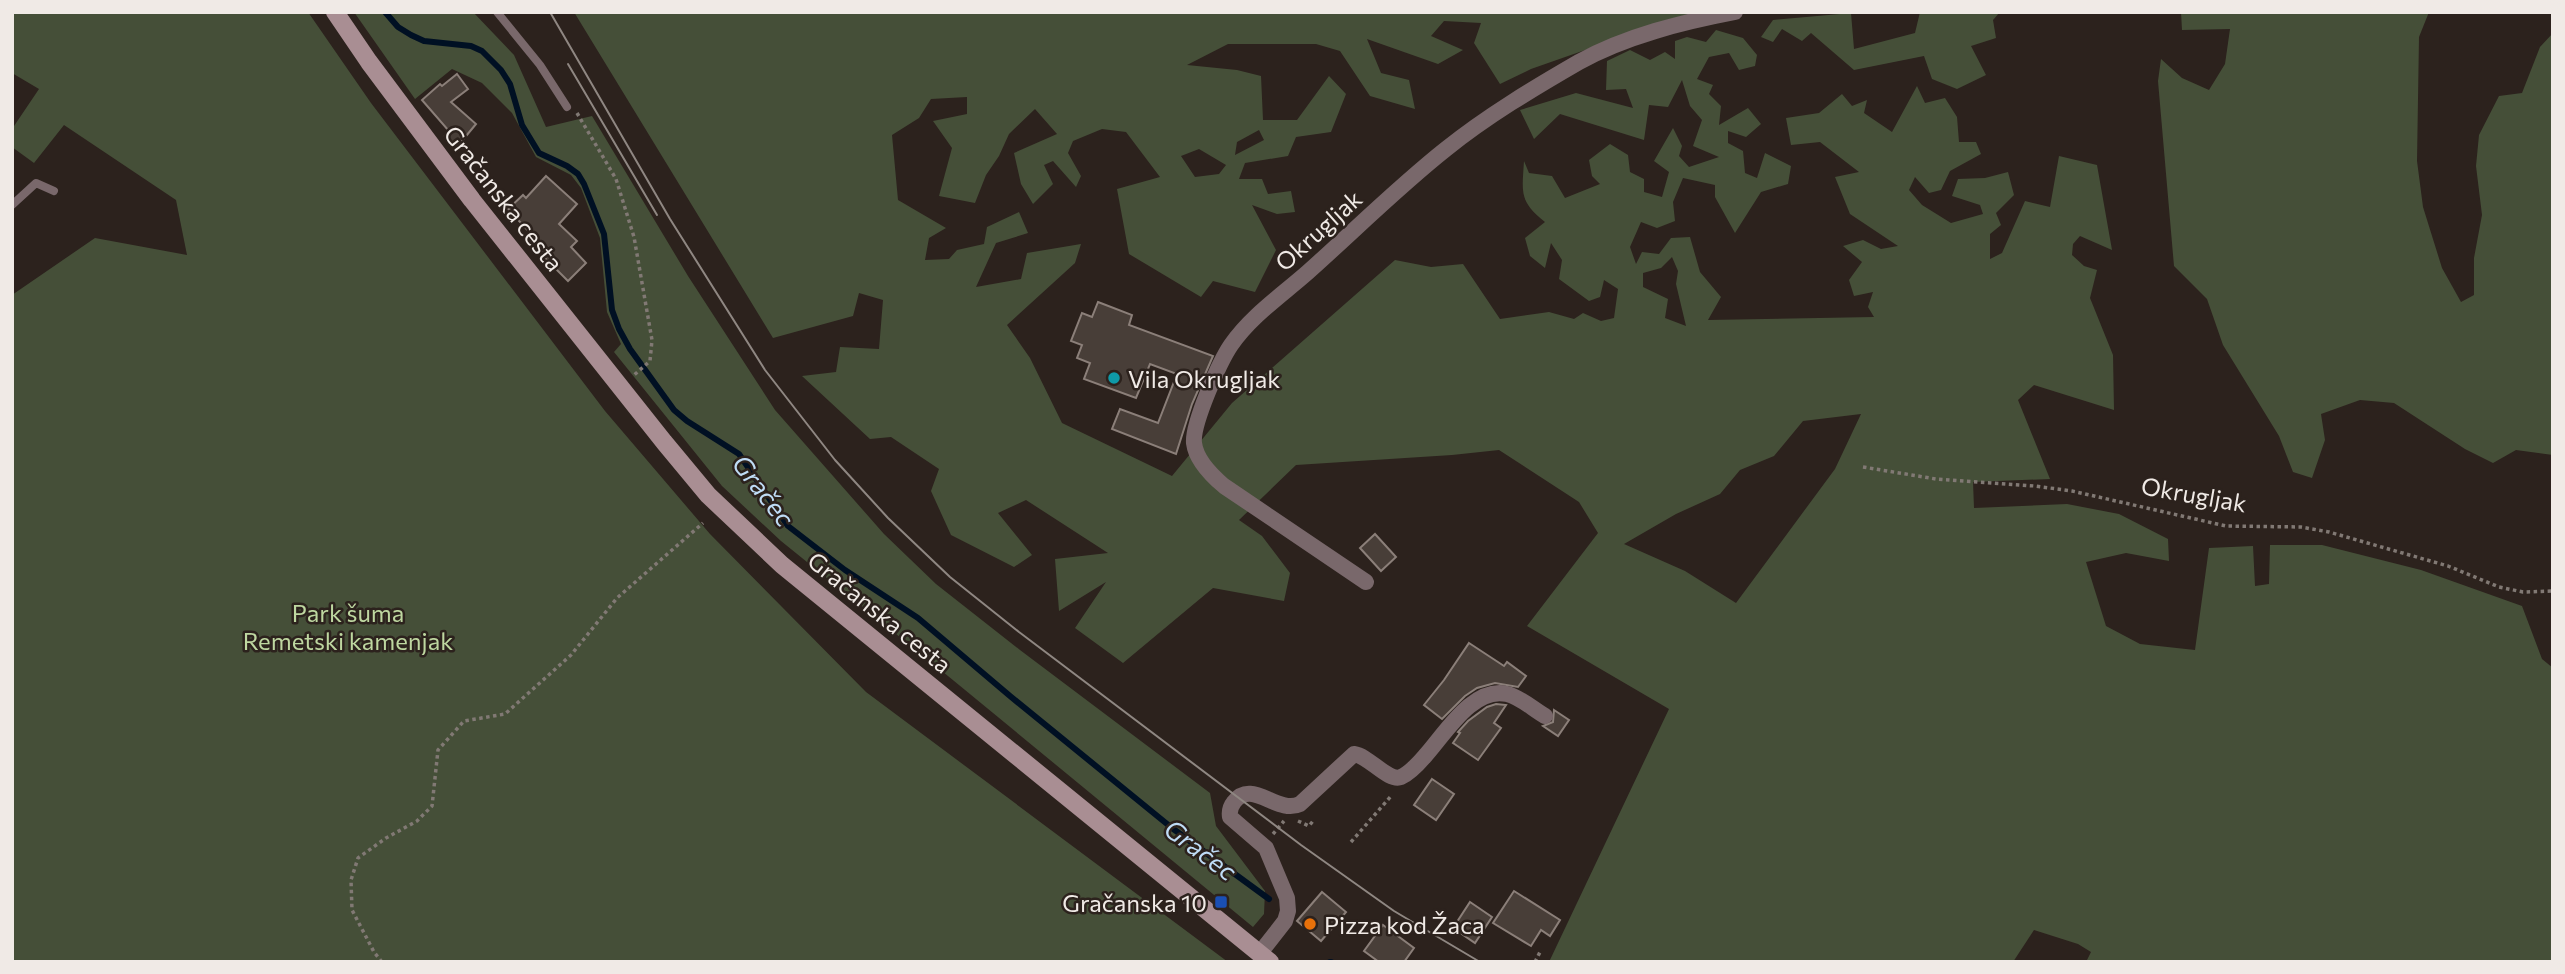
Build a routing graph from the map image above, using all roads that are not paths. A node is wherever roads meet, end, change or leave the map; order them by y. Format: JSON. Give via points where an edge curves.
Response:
{"nodes":[{"id":1,"x":335,"y":12,"type":"edge"},
{"id":2,"x":497,"y":12,"type":"edge"},
{"id":3,"x":1735,"y":12,"type":"edge"},
{"id":4,"x":566,"y":107,"type":"road end"},
{"id":5,"x":54,"y":191,"type":"dead end"},
{"id":6,"x":12,"y":205,"type":"edge"},
{"id":7,"x":1366,"y":582,"type":"dead end"},
{"id":8,"x":1545,"y":716,"type":"dead end"},
{"id":9,"x":1265,"y":958,"type":"edge"}],
"edges":[{"from":1,"to":9,"type":"main road","name":"Gračanska cesta","via":[[472,200],[732,520]]},
{"from":2,"to":4,"type":"lane","via":[[540,65]]},
{"from":3,"to":7,"type":"street","name":"Okrugljak","via":[[1621,43],[1514,102],[1407,181],[1256,317],[1229,347],[1198,420],[1194,445],[1206,469]]},
{"from":5,"to":6,"type":"lane","via":[[36,183]]},
{"from":8,"to":9,"type":"street","via":[[1509,694],[1489,694],[1466,710],[1402,777],[1391,776],[1354,754],[1293,807],[1254,794],[1238,798],[1230,817],[1266,848],[1287,898],[1285,921]]}]}
